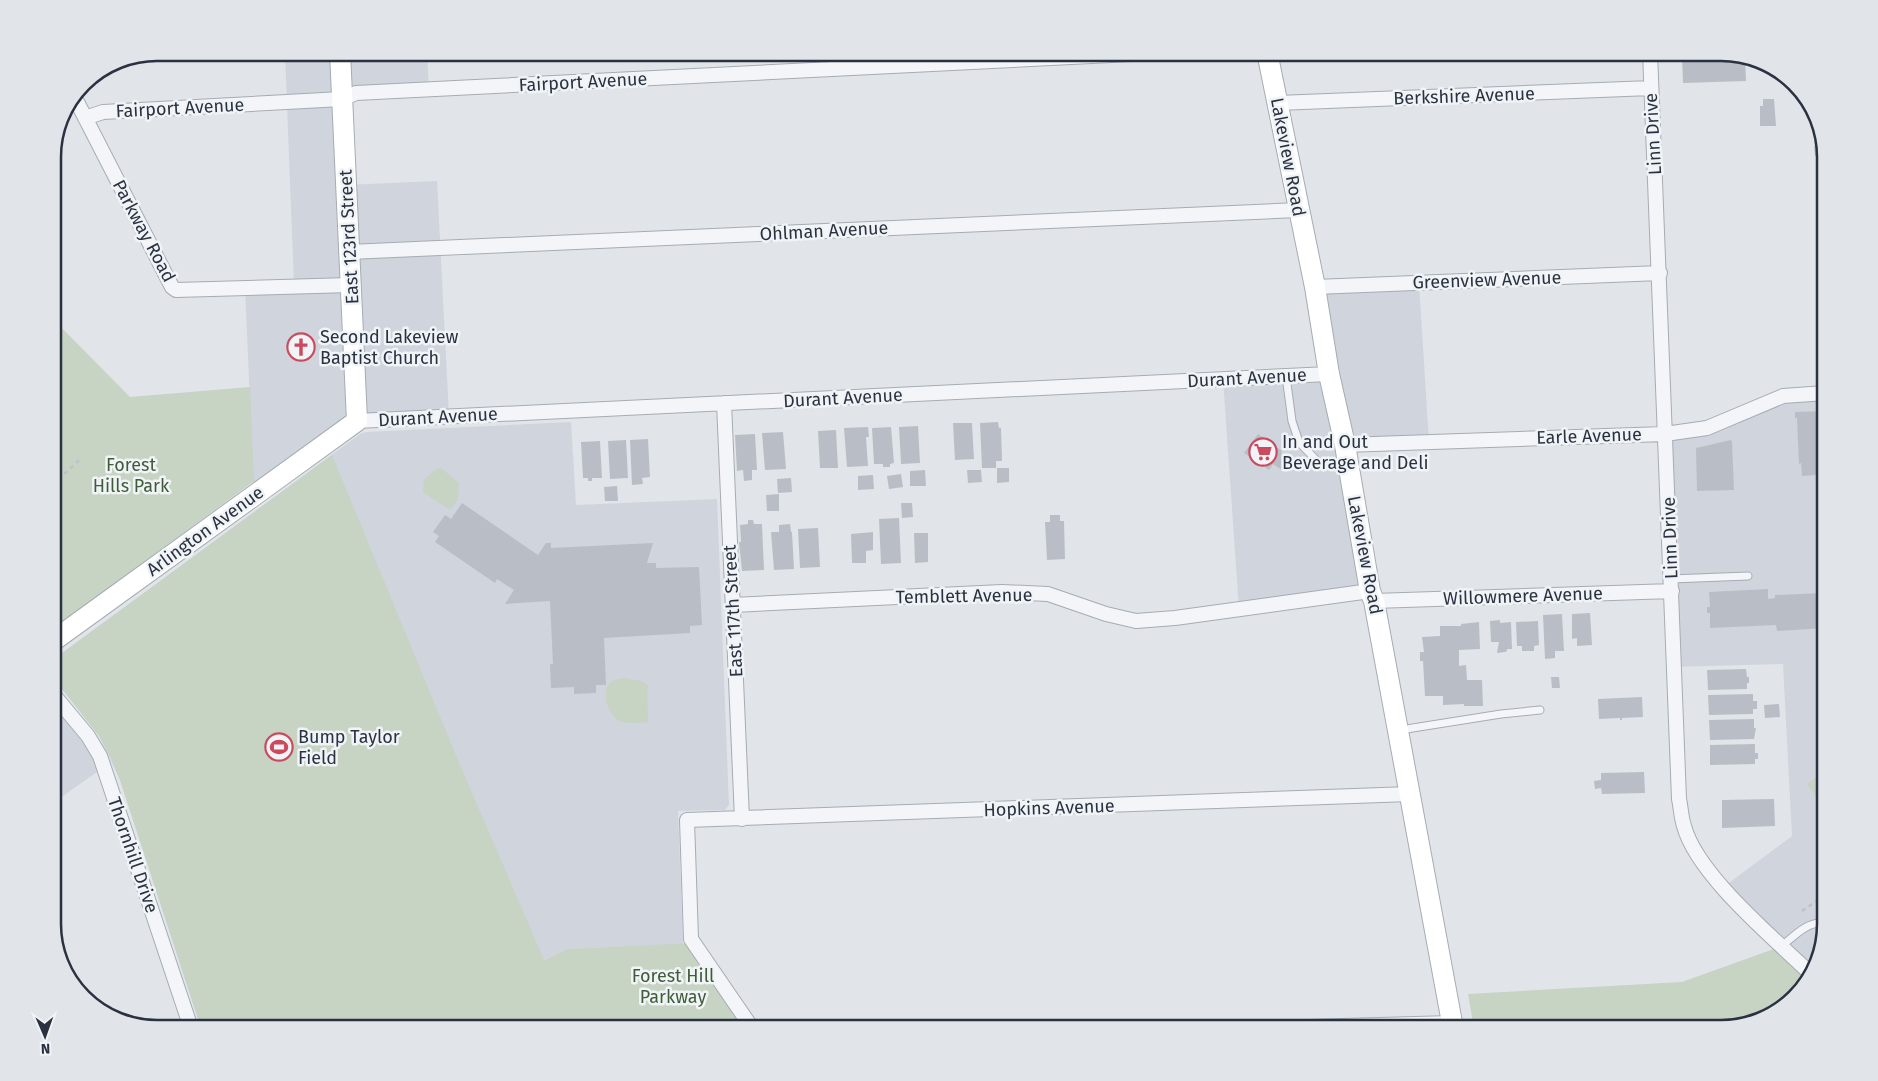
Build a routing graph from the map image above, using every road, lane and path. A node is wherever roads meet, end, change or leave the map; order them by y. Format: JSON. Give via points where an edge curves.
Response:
{"nodes":[{"id":1,"x":340,"y":61,"type":"edge"},
{"id":2,"x":993,"y":61,"type":"edge"},
{"id":3,"x":1269,"y":61,"type":"edge"},
{"id":4,"x":1650,"y":61,"type":"edge"},
{"id":5,"x":1651,"y":88,"type":"junction"},
{"id":6,"x":342,"y":99,"type":"junction"},
{"id":7,"x":78,"y":103,"type":"edge"},
{"id":8,"x":1278,"y":103,"type":"junction"},
{"id":9,"x":86,"y":118,"type":"junction"},
{"id":10,"x":1298,"y":210,"type":"junction"},
{"id":11,"x":349,"y":252,"type":"junction"},
{"id":12,"x":1660,"y":273,"type":"junction"},
{"id":13,"x":351,"y":284,"type":"junction"},
{"id":14,"x":1315,"y":287,"type":"junction"},
{"id":15,"x":1329,"y":374,"type":"junction"},
{"id":16,"x":1286,"y":376,"type":"junction"},
{"id":17,"x":1817,"y":393,"type":"edge"},
{"id":18,"x":724,"y":404,"type":"junction"},
{"id":19,"x":357,"y":421,"type":"junction"},
{"id":20,"x":1665,"y":434,"type":"junction"},
{"id":21,"x":1345,"y":445,"type":"junction"},
{"id":22,"x":79,"y":460,"type":"dead end"},
{"id":23,"x":1349,"y":467,"type":"junction"},
{"id":24,"x":61,"y":477,"type":"edge"},
{"id":25,"x":1748,"y":576,"type":"dead end"},
{"id":26,"x":1671,"y":585,"type":"junction"},
{"id":27,"x":1372,"y":596,"type":"junction"},
{"id":28,"x":733,"y":605,"type":"junction"},
{"id":29,"x":61,"y":635,"type":"edge"},
{"id":30,"x":61,"y":704,"type":"edge"},
{"id":31,"x":1540,"y":710,"type":"dead end"},
{"id":32,"x":1398,"y":730,"type":"junction"},
{"id":33,"x":1410,"y":794,"type":"junction"},
{"id":34,"x":742,"y":819,"type":"junction"},
{"id":35,"x":1817,"y":901,"type":"edge"},
{"id":36,"x":1802,"y":911,"type":"dead end"},
{"id":37,"x":1817,"y":924,"type":"edge"},
{"id":38,"x":1782,"y":946,"type":"junction"},
{"id":39,"x":1805,"y":969,"type":"edge"},
{"id":40,"x":188,"y":1020,"type":"edge"},
{"id":41,"x":747,"y":1020,"type":"edge"},
{"id":42,"x":1451,"y":1020,"type":"edge"}],
"edges":[{"from":1,"to":6,"type":"street","name":"East 123rd Street"},
{"from":2,"to":6,"type":"street","name":"Fairport Avenue","via":[[356,93]]},
{"from":3,"to":8,"type":"street","name":"Lakeview Road"},
{"from":4,"to":5,"type":"street","name":"Linn Drive"},
{"from":5,"to":8,"type":"street","name":"Berkshire Avenue"},
{"from":5,"to":12,"type":"street","name":"Linn Drive"},
{"from":6,"to":9,"type":"street","name":"Fairport Avenue","via":[[103,112]]},
{"from":6,"to":11,"type":"street","name":"East 123rd Street"},
{"from":7,"to":9,"type":"street","name":"Parkway Road"},
{"from":8,"to":10,"type":"street","name":"Lakeview Road"},
{"from":9,"to":13,"type":"street","name":"Parkway Road","via":[[176,290]]},
{"from":10,"to":11,"type":"street","name":"Ohlman Avenue"},
{"from":10,"to":14,"type":"street","name":"Lakeview Road"},
{"from":11,"to":13,"type":"street","name":"East 123rd Street"},
{"from":12,"to":14,"type":"street","name":"Greenview Avenue"},
{"from":12,"to":20,"type":"street","name":"Linn Drive"},
{"from":13,"to":19,"type":"street","name":"East 123rd Street"},
{"from":14,"to":15,"type":"street","name":"Lakeview Road"},
{"from":15,"to":16,"type":"street","name":"Durant Avenue"},
{"from":15,"to":21,"type":"street","name":"Lakeview Road"},
{"from":16,"to":18,"type":"street","name":"Durant Avenue"},
{"from":16,"to":23,"type":"lane","via":[[1292,421],[1299,442],[1317,461]]},
{"from":17,"to":20,"type":"street","name":"Earle Avenue","via":[[1783,396],[1707,428]]},
{"from":18,"to":19,"type":"street","name":"Durant Avenue"},
{"from":18,"to":28,"type":"street","name":"East 117th Street"},
{"from":19,"to":29,"type":"street","name":"Arlington Avenue"},
{"from":20,"to":21,"type":"street","name":"Earle Avenue"},
{"from":20,"to":26,"type":"street","name":"Linn Drive"},
{"from":21,"to":23,"type":"street","name":"Lakeview Road"},
{"from":22,"to":24,"type":"path"},
{"from":23,"to":27,"type":"street","name":"Lakeview Road"},
{"from":25,"to":26,"type":"lane"},
{"from":26,"to":27,"type":"street","name":"Willowmere Avenue"},
{"from":26,"to":38,"type":"street","name":"Linn Drive","via":[[1679,799],[1684,827],[1696,851],[1722,888]]},
{"from":27,"to":28,"type":"street","name":"Temblett Avenue","via":[[1136,621],[1048,594],[1002,592]]},
{"from":27,"to":32,"type":"street","name":"Lakeview Road"},
{"from":28,"to":34,"type":"street","name":"East 117th Street"},
{"from":30,"to":40,"type":"street","name":"Thornhill Drive","via":[[100,756]]},
{"from":31,"to":32,"type":"lane"},
{"from":32,"to":33,"type":"street","name":"Lakeview Road"},
{"from":33,"to":34,"type":"street","name":"Hopkins Avenue"},
{"from":33,"to":42,"type":"street","name":"Lakeview Road"},
{"from":34,"to":41,"type":"street","name":"Hopkins Avenue","via":[[687,820],[691,939]]},
{"from":35,"to":36,"type":"path"},
{"from":37,"to":38,"type":"lane","via":[[1795,934]]},
{"from":38,"to":39,"type":"street","name":"Linn Drive"}]}
